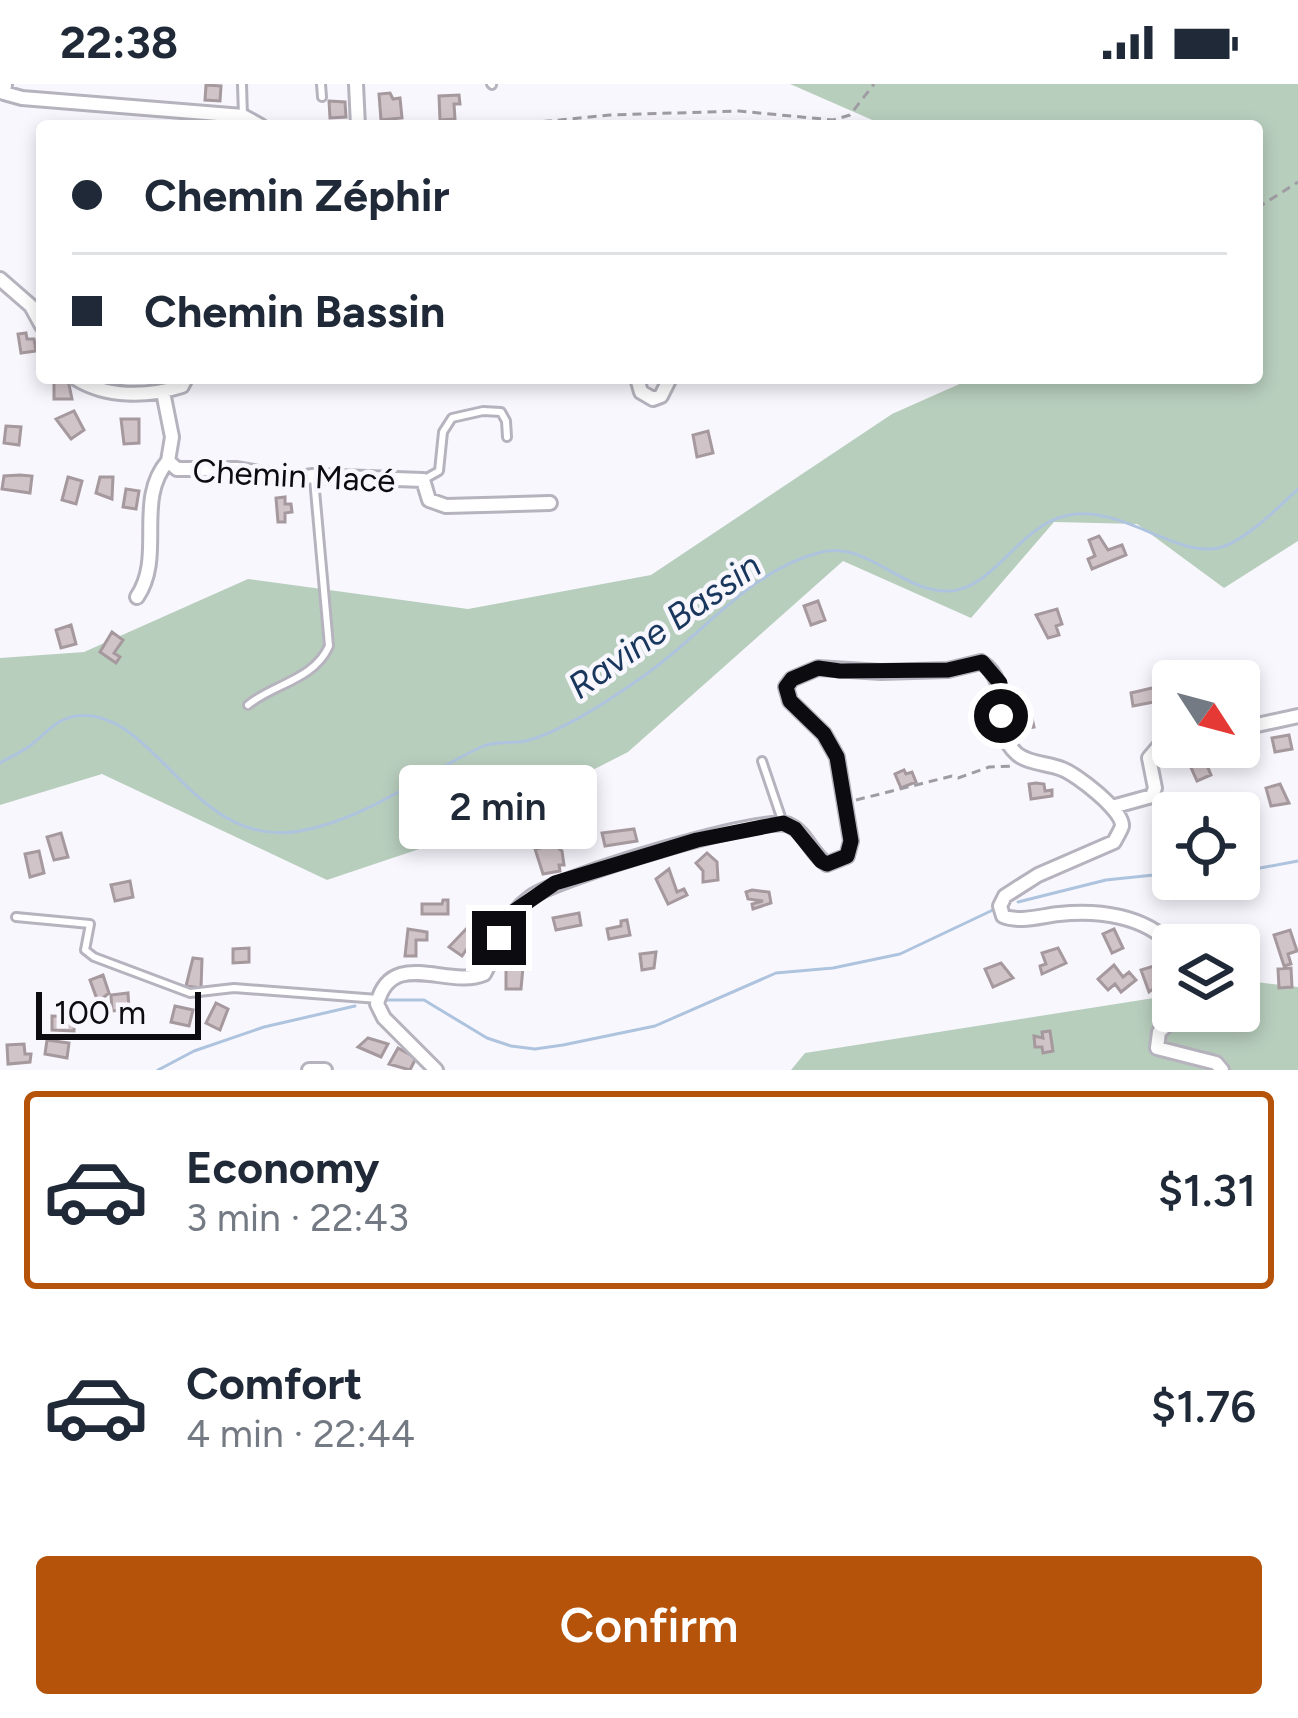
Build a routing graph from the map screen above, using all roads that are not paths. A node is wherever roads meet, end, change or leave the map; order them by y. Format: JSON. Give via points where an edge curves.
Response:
{"nodes":[{"id":1,"x":242,"y":84,"type":"edge"},
{"id":2,"x":321,"y":84,"type":"edge"},
{"id":3,"x":356,"y":84,"type":"edge"},
{"id":4,"x":3,"y":90,"type":"edge"},
{"id":5,"x":322,"y":97,"type":"dead end"},
{"id":6,"x":243,"y":116,"type":"junction"},
{"id":7,"x":250,"y":120,"type":"edge"},
{"id":8,"x":358,"y":120,"type":"edge"},
{"id":9,"x":0,"y":279,"type":"edge"},
{"id":10,"x":36,"y":315,"type":"edge"},
{"id":11,"x":88,"y":384,"type":"edge"},
{"id":12,"x":183,"y":384,"type":"edge"},
{"id":13,"x":639,"y":384,"type":"edge"},
{"id":14,"x":667,"y":384,"type":"edge"},
{"id":15,"x":164,"y":392,"type":"junction"},
{"id":16,"x":507,"y":437,"type":"dead end"},
{"id":17,"x":168,"y":461,"type":"junction"},
{"id":18,"x":313,"y":476,"type":"junction"},
{"id":19,"x":423,"y":481,"type":"junction"},
{"id":20,"x":550,"y":503,"type":"dead end"},
{"id":21,"x":137,"y":597,"type":"dead end"},
{"id":22,"x":248,"y":705,"type":"dead end"},
{"id":23,"x":1298,"y":716,"type":"edge"},
{"id":24,"x":1260,"y":724,"type":"edge"},
{"id":25,"x":1152,"y":754,"type":"edge"},
{"id":26,"x":762,"y":761,"type":"dead end"},
{"id":27,"x":1112,"y":807,"type":"junction"},
{"id":28,"x":783,"y":823,"type":"junction"},
{"id":29,"x":16,"y":916,"type":"dead end"},
{"id":30,"x":1152,"y":932,"type":"edge"},
{"id":31,"x":378,"y":999,"type":"junction"},
{"id":32,"x":1159,"y":1032,"type":"edge"},
{"id":33,"x":309,"y":1070,"type":"edge"},
{"id":34,"x":325,"y":1070,"type":"edge"},
{"id":35,"x":436,"y":1070,"type":"edge"},
{"id":36,"x":1222,"y":1070,"type":"edge"}],
"edges":[{"from":1,"to":6,"type":"lane"},
{"from":2,"to":5,"type":"lane"},
{"from":3,"to":8,"type":"street"},
{"from":4,"to":6,"type":"street"},
{"from":6,"to":7,"type":"street"},
{"from":9,"to":10,"type":"street"},
{"from":11,"to":15,"type":"street"},
{"from":12,"to":15,"type":"street"},
{"from":13,"to":14,"type":"street","via":[[653,399]]},
{"from":15,"to":17,"type":"street","name":"Chemin Macé"},
{"from":16,"to":19,"type":"lane","via":[[501,412],[452,418],[439,471]]},
{"from":17,"to":18,"type":"street","name":"Chemin Macé","via":[[177,469]]},
{"from":17,"to":21,"type":"street","via":[[152,490],[148,566]]},
{"from":18,"to":19,"type":"street","name":"Chemin Macé"},
{"from":18,"to":22,"type":"lane","via":[[329,646],[293,682]]},
{"from":19,"to":20,"type":"street","name":"Chemin Macé","via":[[429,500],[446,506]]},
{"from":23,"to":24,"type":"street"},
{"from":25,"to":27,"type":"street","via":[[1152,796]]},
{"from":26,"to":28,"type":"lane"},
{"from":27,"to":28,"type":"street","via":[[1068,771],[1027,760],[1004,736],[1000,683],[982,662],[881,672],[818,668],[786,687],[837,757],[852,850],[821,861]]},
{"from":27,"to":30,"type":"street","via":[[1122,828],[1114,842],[1013,890],[1000,907],[1012,920],[1112,915]]},
{"from":28,"to":31,"type":"street","via":[[555,883],[503,924],[484,974],[394,976]]},
{"from":29,"to":31,"type":"lane","via":[[90,924],[85,950],[94,957],[190,993],[233,988]]},
{"from":31,"to":35,"type":"street","via":[[384,1018]]},
{"from":32,"to":36,"type":"street","via":[[1157,1048]]},
{"from":33,"to":34,"type":"street"}]}
